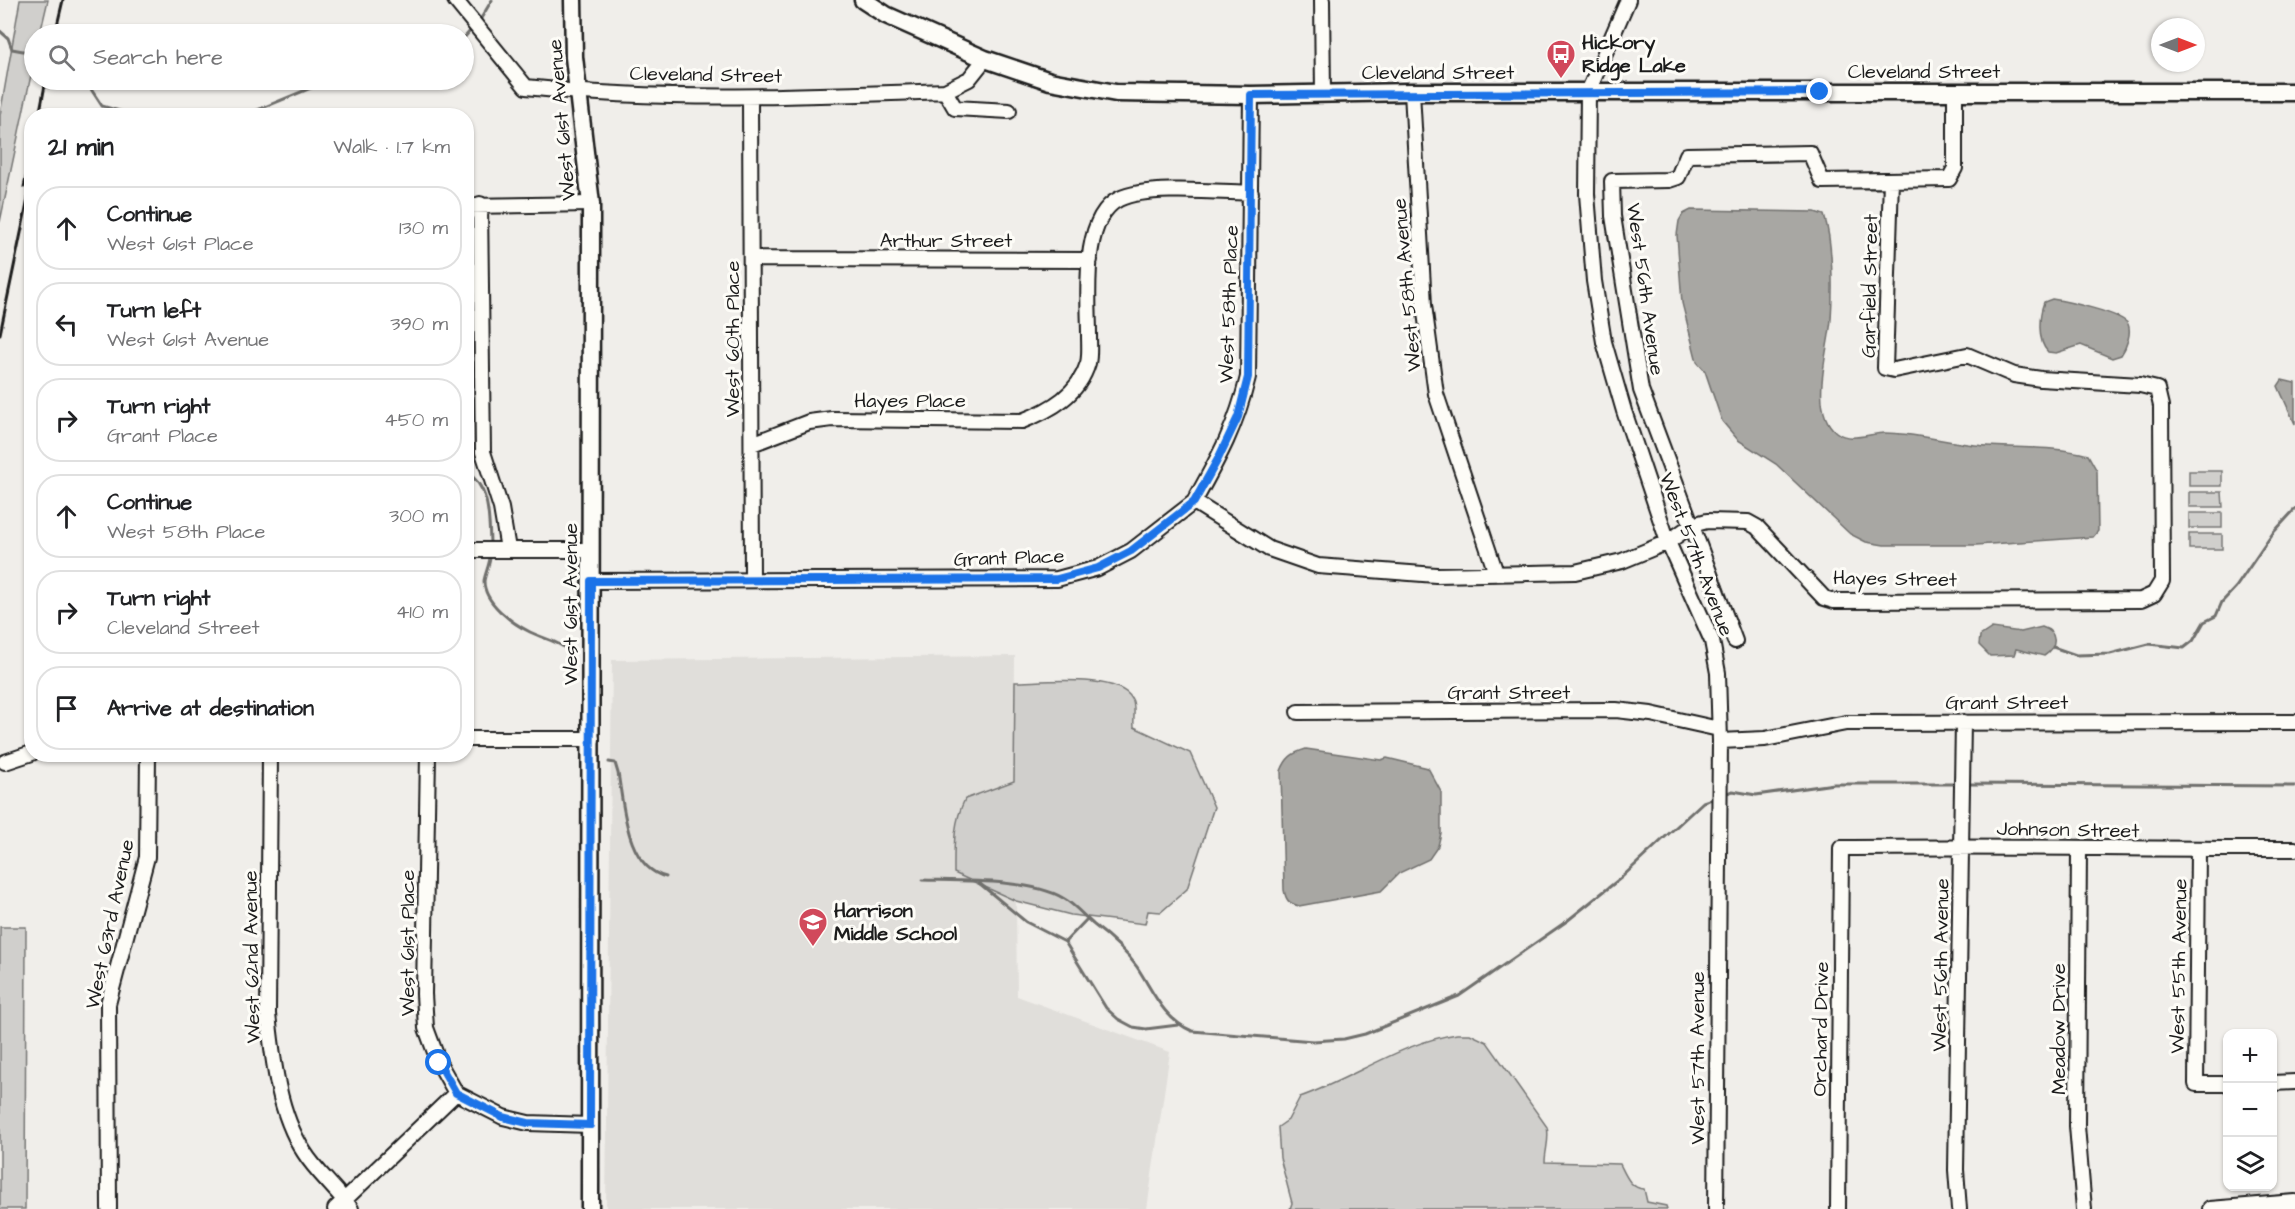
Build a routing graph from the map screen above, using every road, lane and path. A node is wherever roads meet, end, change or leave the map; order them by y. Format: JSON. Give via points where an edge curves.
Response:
{"nodes":[{"id":1,"x":455,"y":0,"type":"edge"},
{"id":2,"x":573,"y":0,"type":"edge"},
{"id":3,"x":863,"y":0,"type":"edge"},
{"id":4,"x":1322,"y":0,"type":"edge"},
{"id":5,"x":1628,"y":0,"type":"edge"},
{"id":6,"x":985,"y":59,"type":"junction"},
{"id":7,"x":945,"y":91,"type":"junction"},
{"id":8,"x":1412,"y":92,"type":"junction"},
{"id":9,"x":1588,"y":92,"type":"junction"},
{"id":10,"x":1955,"y":92,"type":"junction"},
{"id":11,"x":2295,"y":92,"type":"edge"},
{"id":12,"x":577,"y":93,"type":"junction"},
{"id":13,"x":1323,"y":94,"type":"junction"},
{"id":14,"x":1251,"y":95,"type":"junction"},
{"id":15,"x":750,"y":98,"type":"junction"},
{"id":16,"x":1009,"y":111,"type":"dead end"},
{"id":17,"x":1891,"y":180,"type":"junction"},
{"id":18,"x":1251,"y":193,"type":"junction"},
{"id":19,"x":591,"y":204,"type":"junction"},
{"id":20,"x":474,"y":205,"type":"edge"},
{"id":21,"x":474,"y":230,"type":"edge"},
{"id":22,"x":752,"y":259,"type":"junction"},
{"id":23,"x":1090,"y":260,"type":"junction"},
{"id":24,"x":752,"y":444,"type":"junction"},
{"id":25,"x":1194,"y":502,"type":"junction"},
{"id":26,"x":1692,"y":525,"type":"junction"},
{"id":27,"x":1668,"y":543,"type":"junction"},
{"id":28,"x":508,"y":549,"type":"junction"},
{"id":29,"x":474,"y":550,"type":"edge"},
{"id":30,"x":591,"y":550,"type":"junction"},
{"id":31,"x":1496,"y":573,"type":"junction"},
{"id":32,"x":752,"y":579,"type":"junction"},
{"id":33,"x":591,"y":581,"type":"junction"},
{"id":34,"x":2154,"y":594,"type":"joint"},
{"id":35,"x":1736,"y":641,"type":"dead end"},
{"id":36,"x":1298,"y":712,"type":"dead end"},
{"id":37,"x":1963,"y":722,"type":"junction"},
{"id":38,"x":2295,"y":722,"type":"edge"},
{"id":39,"x":1719,"y":735,"type":"junction"},
{"id":40,"x":474,"y":739,"type":"edge"},
{"id":41,"x":592,"y":739,"type":"junction"},
{"id":42,"x":24,"y":756,"type":"edge"},
{"id":43,"x":5,"y":762,"type":"dead end"},
{"id":44,"x":148,"y":762,"type":"edge"},
{"id":45,"x":270,"y":762,"type":"edge"},
{"id":46,"x":429,"y":762,"type":"edge"},
{"id":47,"x":1961,"y":846,"type":"junction"},
{"id":48,"x":1841,"y":848,"type":"joint"},
{"id":49,"x":2198,"y":849,"type":"junction"},
{"id":50,"x":2295,"y":849,"type":"edge"},
{"id":51,"x":2079,"y":850,"type":"junction"},
{"id":52,"x":2295,"y":1082,"type":"edge"},
{"id":53,"x":2277,"y":1083,"type":"edge"},
{"id":54,"x":2223,"y":1084,"type":"edge"},
{"id":55,"x":456,"y":1093,"type":"junction"},
{"id":56,"x":590,"y":1125,"type":"junction"},
{"id":57,"x":2295,"y":1203,"type":"edge"},
{"id":58,"x":344,"y":1206,"type":"edge"},
{"id":59,"x":109,"y":1209,"type":"edge"},
{"id":60,"x":590,"y":1209,"type":"edge"},
{"id":61,"x":1716,"y":1209,"type":"edge"},
{"id":62,"x":1838,"y":1209,"type":"edge"},
{"id":63,"x":1959,"y":1209,"type":"edge"},
{"id":64,"x":2084,"y":1209,"type":"edge"},
{"id":65,"x":2210,"y":1209,"type":"edge"}],
"edges":[{"from":1,"to":12,"type":"street","name":"Cleveland Street","via":[[526,87]]},
{"from":2,"to":12,"type":"main road","name":"West 61st Avenue"},
{"from":3,"to":6,"type":"main road","name":"Cleveland Street","via":[[923,33]]},
{"from":4,"to":13,"type":"street"},
{"from":5,"to":9,"type":"street","name":"West 57th Avenue"},
{"from":6,"to":7,"type":"street","name":"Cleveland Street","via":[[969,79]]},
{"from":6,"to":14,"type":"main road","name":"Cleveland Street","via":[[1050,81],[1116,93]]},
{"from":7,"to":15,"type":"street","name":"Cleveland Street"},
{"from":7,"to":16,"type":"street","via":[[955,108]]},
{"from":8,"to":9,"type":"main road","name":"Cleveland Street"},
{"from":8,"to":13,"type":"main road","name":"Cleveland Street"},
{"from":8,"to":31,"type":"street","name":"West 58th Avenue","via":[[1424,305],[1436,394]]},
{"from":9,"to":10,"type":"main road","name":"Cleveland Street"},
{"from":9,"to":27,"type":"street","name":"West 57th Avenue","via":[[1587,194],[1604,342]]},
{"from":10,"to":11,"type":"main road","name":"Cleveland Street"},
{"from":10,"to":17,"type":"street","via":[[1956,168],[1948,179]]},
{"from":12,"to":15,"type":"street","name":"Cleveland Street"},
{"from":12,"to":19,"type":"main road","name":"West 61st Avenue"},
{"from":13,"to":14,"type":"main road","name":"Cleveland Street"},
{"from":14,"to":18,"type":"street","name":"West 58th Place"},
{"from":15,"to":22,"type":"street","name":"West 60th Place"},
{"from":17,"to":26,"type":"street","name":"West 56th Avenue","via":[[1822,181],[1810,153],[1687,155],[1678,177],[1612,181],[1613,216],[1641,390]]},
{"from":17,"to":34,"type":"street","name":"Garfield Street","via":[[1885,368],[1894,370],[1967,356],[2014,375],[2157,389],[2161,406],[2162,581]]},
{"from":18,"to":23,"type":"street","via":[[1147,192],[1119,198],[1102,212],[1093,234]]},
{"from":18,"to":25,"type":"street","name":"West 58th Place","via":[[1248,377],[1238,417]]},
{"from":19,"to":20,"type":"street"},
{"from":19,"to":30,"type":"main road","name":"West 61st Avenue"},
{"from":21,"to":28,"type":"street","via":[[483,452],[501,508]]},
{"from":22,"to":23,"type":"street","name":"Arthur Street"},
{"from":22,"to":24,"type":"street","name":"West 60th Place"},
{"from":23,"to":24,"type":"street","name":"Hayes Place","via":[[1089,362],[1077,386],[1047,412],[1022,421],[832,419],[809,422]]},
{"from":24,"to":32,"type":"street","name":"West 60th Place"},
{"from":25,"to":31,"type":"street","via":[[1269,549],[1318,566],[1436,575]]},
{"from":25,"to":32,"type":"street","name":"Grant Place","via":[[1131,551],[1098,568],[1057,579]]},
{"from":26,"to":27,"type":"street","name":"Hayes Street"},
{"from":26,"to":34,"type":"street","name":"Hayes Street","via":[[1707,521],[1748,522],[1824,598],[1834,601],[2141,600]]},
{"from":26,"to":35,"type":"street"},
{"from":27,"to":31,"type":"street","name":"Hayes Street","via":[[1622,561],[1575,572]]},
{"from":27,"to":39,"type":"street","name":"West 57th Avenue","via":[[1712,641],[1718,673]]},
{"from":28,"to":29,"type":"street"},
{"from":28,"to":30,"type":"street"},
{"from":30,"to":33,"type":"main road","name":"West 61st Avenue"},
{"from":32,"to":33,"type":"street","name":"Grant Place"},
{"from":33,"to":41,"type":"main road","name":"West 61st Avenue"},
{"from":36,"to":39,"type":"street","name":"Grant Street","via":[[1616,710],[1651,714]]},
{"from":37,"to":38,"type":"street","name":"Grant Street"},
{"from":37,"to":39,"type":"street","name":"Grant Street","via":[[1846,723],[1765,739]]},
{"from":37,"to":47,"type":"street","name":"West 56th Avenue"},
{"from":39,"to":61,"type":"street","name":"West 57th Avenue"},
{"from":40,"to":41,"type":"street"},
{"from":41,"to":56,"type":"main road","name":"West 61st Avenue"},
{"from":42,"to":43,"type":"street"},
{"from":44,"to":59,"type":"street","name":"West 63rd Avenue","via":[[147,857],[108,1004]]},
{"from":45,"to":58,"type":"street","name":"West 62nd Avenue","via":[[268,1014],[273,1057],[284,1107],[303,1152]]},
{"from":46,"to":55,"type":"street","name":"West 61st Place","via":[[426,1028]]},
{"from":47,"to":48,"type":"street","name":"Johnson Street"},
{"from":47,"to":51,"type":"street","name":"Johnson Street"},
{"from":47,"to":63,"type":"street","name":"West 56th Avenue","via":[[1956,1170]]},
{"from":48,"to":62,"type":"street","name":"Orchard Drive"},
{"from":49,"to":50,"type":"street","name":"Johnson Street"},
{"from":49,"to":51,"type":"street","name":"Johnson Street"},
{"from":49,"to":54,"type":"street","name":"West 55th Avenue","via":[[2196,1084]]},
{"from":51,"to":64,"type":"street","name":"Meadow Drive","via":[[2077,1126]]},
{"from":52,"to":53,"type":"street"},
{"from":55,"to":56,"type":"street","via":[[503,1117],[528,1123]]},
{"from":55,"to":58,"type":"street"},
{"from":56,"to":60,"type":"main road","name":"West 61st Avenue"},
{"from":57,"to":65,"type":"street"}]}
